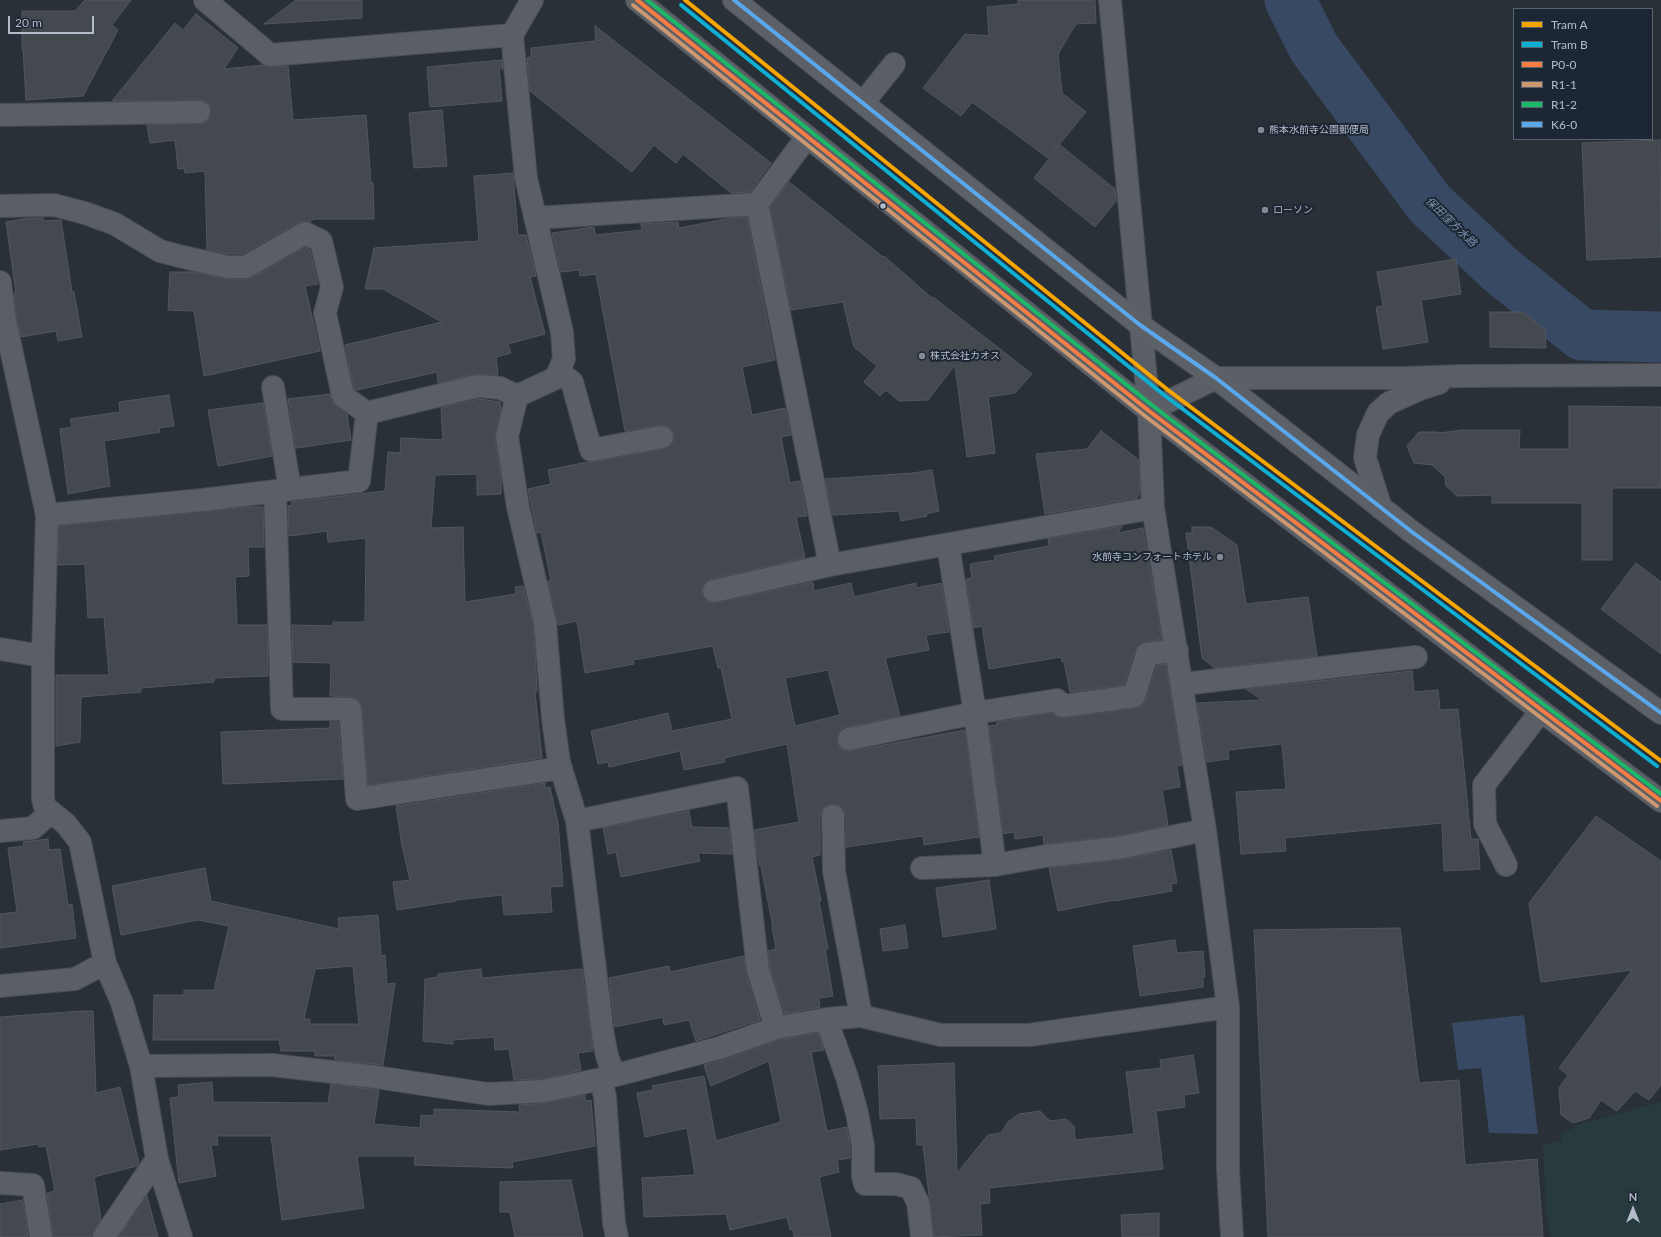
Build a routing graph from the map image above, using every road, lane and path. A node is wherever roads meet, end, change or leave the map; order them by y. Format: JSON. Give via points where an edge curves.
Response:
{"nodes":[{"id":1,"x":205,"y":0,"type":"edge"},
{"id":2,"x":532,"y":0,"type":"edge"},
{"id":3,"x":637,"y":0,"type":"edge"},
{"id":4,"x":734,"y":0,"type":"edge"},
{"id":5,"x":1110,"y":0,"type":"edge"},
{"id":6,"x":512,"y":35,"type":"junction"},
{"id":7,"x":894,"y":64,"type":"dead end"},
{"id":8,"x":863,"y":103,"type":"junction"},
{"id":9,"x":199,"y":112,"type":"dead end"},
{"id":10,"x":0,"y":115,"type":"edge"},
{"id":11,"x":807,"y":137,"type":"junction"},
{"id":12,"x":757,"y":204,"type":"junction"},
{"id":13,"x":0,"y":206,"type":"edge"},
{"id":14,"x":535,"y":218,"type":"junction"},
{"id":15,"x":0,"y":282,"type":"edge"},
{"id":16,"x":1140,"y":325,"type":"junction"},
{"id":17,"x":559,"y":372,"type":"junction"},
{"id":18,"x":1661,"y":375,"type":"edge"},
{"id":19,"x":1461,"y":376,"type":"junction"},
{"id":20,"x":1216,"y":378,"type":"junction"},
{"id":21,"x":273,"y":387,"type":"dead end"},
{"id":22,"x":517,"y":396,"type":"junction"},
{"id":23,"x":1149,"y":412,"type":"junction"},
{"id":24,"x":367,"y":413,"type":"junction"},
{"id":25,"x":662,"y":437,"type":"dead end"},
{"id":26,"x":282,"y":490,"type":"junction"},
{"id":27,"x":1153,"y":508,"type":"junction"},
{"id":28,"x":1381,"y":508,"type":"junction"},
{"id":29,"x":47,"y":515,"type":"junction"},
{"id":30,"x":948,"y":545,"type":"junction"},
{"id":31,"x":830,"y":565,"type":"junction"},
{"id":32,"x":714,"y":591,"type":"dead end"},
{"id":33,"x":0,"y":649,"type":"edge"},
{"id":34,"x":1177,"y":650,"type":"junction"},
{"id":35,"x":43,"y":656,"type":"junction"},
{"id":36,"x":1416,"y":657,"type":"dead end"},
{"id":37,"x":1183,"y":684,"type":"junction"},
{"id":38,"x":1540,"y":711,"type":"junction"},
{"id":39,"x":975,"y":713,"type":"junction"},
{"id":40,"x":1661,"y":714,"type":"edge"},
{"id":41,"x":849,"y":739,"type":"dead end"},
{"id":42,"x":561,"y":768,"type":"junction"},
{"id":43,"x":1661,"y":801,"type":"edge"},
{"id":44,"x":51,"y":812,"type":"junction"},
{"id":45,"x":833,"y":816,"type":"dead end"},
{"id":46,"x":577,"y":821,"type":"junction"},
{"id":47,"x":1206,"y":830,"type":"junction"},
{"id":48,"x":0,"y":831,"type":"edge"},
{"id":49,"x":995,"y":865,"type":"junction"},
{"id":50,"x":1506,"y":865,"type":"dead end"},
{"id":51,"x":922,"y":868,"type":"dead end"},
{"id":52,"x":105,"y":963,"type":"junction"},
{"id":53,"x":0,"y":986,"type":"edge"},
{"id":54,"x":1228,"y":1008,"type":"junction"},
{"id":55,"x":861,"y":1016,"type":"junction"},
{"id":56,"x":826,"y":1019,"type":"junction"},
{"id":57,"x":776,"y":1028,"type":"junction"},
{"id":58,"x":141,"y":1066,"type":"junction"},
{"id":59,"x":608,"y":1077,"type":"junction"},
{"id":60,"x":157,"y":1159,"type":"junction"},
{"id":61,"x":0,"y":1183,"type":"edge"},
{"id":62,"x":41,"y":1237,"type":"edge"},
{"id":63,"x":104,"y":1237,"type":"edge"},
{"id":64,"x":181,"y":1237,"type":"edge"},
{"id":65,"x":617,"y":1237,"type":"edge"},
{"id":66,"x":922,"y":1237,"type":"edge"},
{"id":67,"x":1232,"y":1237,"type":"edge"}],
"edges":[{"from":1,"to":6,"type":"street","via":[[270,55]]},
{"from":2,"to":6,"type":"street"},
{"from":3,"to":11,"type":"main road"},
{"from":4,"to":8,"type":"main road"},
{"from":5,"to":16,"type":"street"},
{"from":6,"to":14,"type":"street","via":[[526,178]]},
{"from":7,"to":8,"type":"street"},
{"from":8,"to":16,"type":"main road"},
{"from":9,"to":10,"type":"street"},
{"from":11,"to":12,"type":"street"},
{"from":11,"to":23,"type":"main road"},
{"from":12,"to":14,"type":"street"},
{"from":12,"to":31,"type":"street"},
{"from":13,"to":24,"type":"street","via":[[54,205],[85,213],[115,224],[160,251],[228,267],[246,267],[305,233],[321,241],[332,287],[325,313],[343,396]]},
{"from":14,"to":17,"type":"street","via":[[562,332],[564,359]]},
{"from":15,"to":29,"type":"street"},
{"from":16,"to":20,"type":"main road"},
{"from":16,"to":23,"type":"street"},
{"from":17,"to":22,"type":"street","via":[[556,378]]},
{"from":17,"to":25,"type":"street","via":[[572,382],[591,450]]},
{"from":18,"to":19,"type":"street"},
{"from":19,"to":20,"type":"street"},
{"from":19,"to":28,"type":"street","via":[[1389,403],[1378,413],[1368,435],[1365,458]]},
{"from":20,"to":23,"type":"street"},
{"from":20,"to":28,"type":"main road"},
{"from":21,"to":26,"type":"street"},
{"from":22,"to":24,"type":"street","via":[[500,388],[478,386]]},
{"from":22,"to":42,"type":"street","via":[[507,436],[518,507],[545,623],[553,719]]},
{"from":23,"to":27,"type":"street"},
{"from":23,"to":38,"type":"main road"},
{"from":24,"to":26,"type":"street","via":[[359,481]]},
{"from":26,"to":29,"type":"street"},
{"from":26,"to":42,"type":"street","via":[[282,709],[350,709],[357,799]]},
{"from":27,"to":30,"type":"street"},
{"from":27,"to":34,"type":"street"},
{"from":28,"to":40,"type":"main road"},
{"from":29,"to":35,"type":"street"},
{"from":30,"to":31,"type":"street"},
{"from":30,"to":39,"type":"street"},
{"from":31,"to":32,"type":"street"},
{"from":33,"to":35,"type":"street"},
{"from":34,"to":37,"type":"street"},
{"from":34,"to":39,"type":"street","via":[[1146,654],[1134,696],[1063,706],[1057,700]]},
{"from":35,"to":44,"type":"street","via":[[43,799],[45,807]]},
{"from":36,"to":37,"type":"street"},
{"from":37,"to":47,"type":"street"},
{"from":38,"to":43,"type":"main road"},
{"from":38,"to":50,"type":"street","via":[[1484,785],[1485,824]]},
{"from":39,"to":41,"type":"street"},
{"from":39,"to":49,"type":"street"},
{"from":42,"to":46,"type":"street"},
{"from":44,"to":48,"type":"street","via":[[33,828]]},
{"from":44,"to":52,"type":"street","via":[[66,824],[80,842]]},
{"from":45,"to":55,"type":"street","via":[[834,871]]},
{"from":46,"to":57,"type":"street","via":[[737,788],[758,970]]},
{"from":46,"to":59,"type":"street"},
{"from":47,"to":49,"type":"street","via":[[1118,848]]},
{"from":47,"to":54,"type":"street"},
{"from":49,"to":51,"type":"street"},
{"from":52,"to":53,"type":"street","via":[[75,978]]},
{"from":52,"to":58,"type":"street","via":[[122,1003]]},
{"from":54,"to":55,"type":"street","via":[[1029,1034],[941,1035]]},
{"from":54,"to":67,"type":"street","via":[[1228,1169]]},
{"from":55,"to":56,"type":"street"},
{"from":56,"to":57,"type":"street"},
{"from":56,"to":66,"type":"street","via":[[857,1113],[863,1146],[865,1184],[896,1184],[911,1188],[918,1203]]},
{"from":57,"to":59,"type":"street","via":[[719,1048]]},
{"from":58,"to":59,"type":"street","via":[[272,1065],[488,1094],[544,1091]]},
{"from":58,"to":60,"type":"street"},
{"from":59,"to":65,"type":"street","via":[[605,1097]]},
{"from":60,"to":63,"type":"street"},
{"from":60,"to":64,"type":"street"},
{"from":61,"to":62,"type":"street","via":[[33,1185]]}]}
